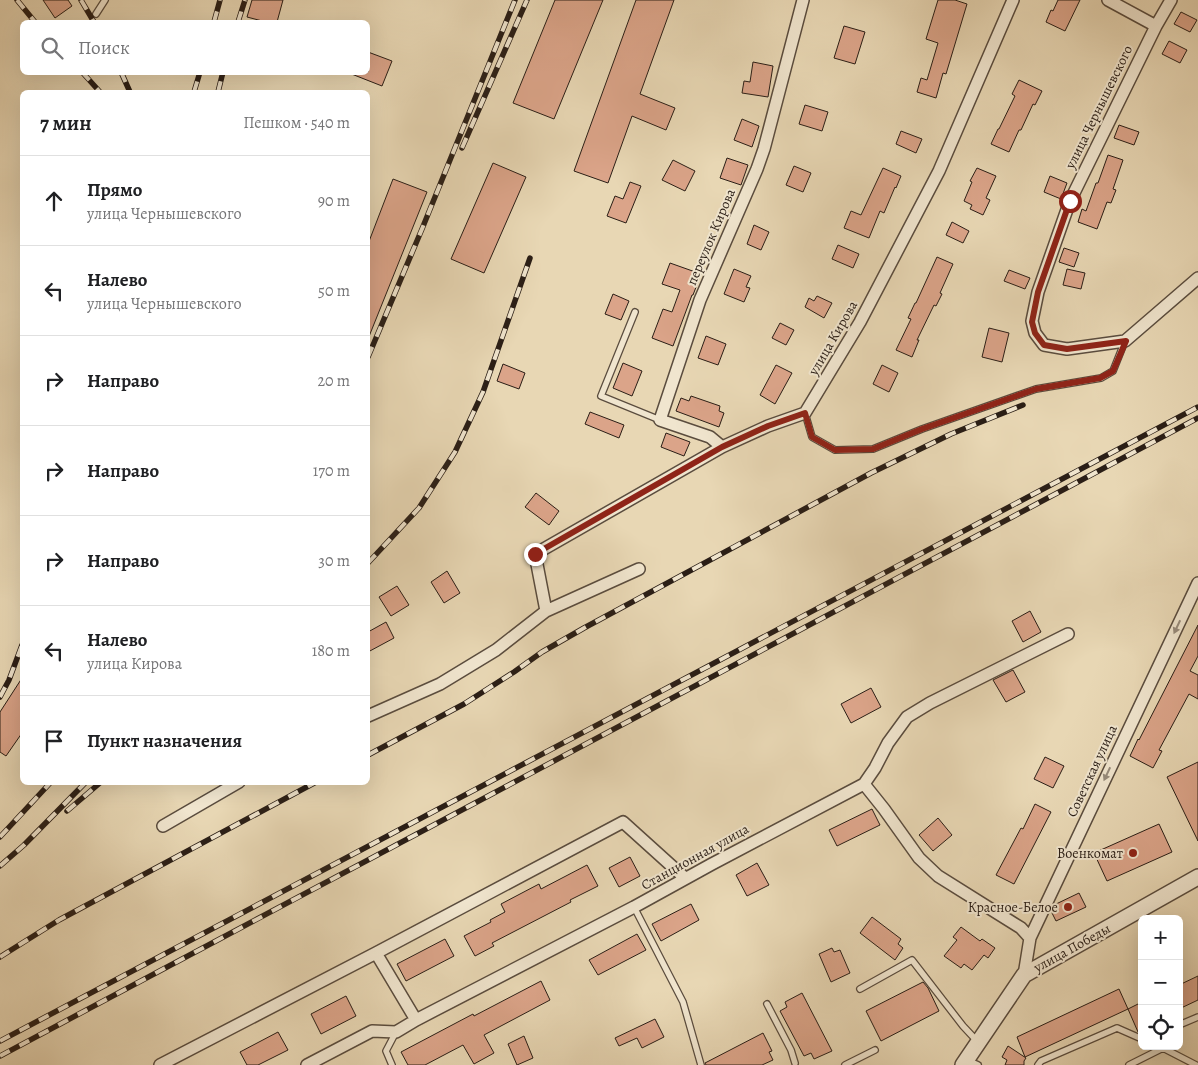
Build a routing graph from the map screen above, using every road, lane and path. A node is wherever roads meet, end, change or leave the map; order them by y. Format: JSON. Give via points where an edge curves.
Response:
{"nodes":[{"id":1,"x":105,"y":0,"type":"edge"},
{"id":2,"x":804,"y":0,"type":"edge"},
{"id":3,"x":1014,"y":0,"type":"edge"},
{"id":4,"x":1108,"y":0,"type":"edge"},
{"id":5,"x":1171,"y":0,"type":"edge"},
{"id":6,"x":96,"y":14,"type":"dead end"},
{"id":7,"x":1156,"y":26,"type":"junction"},
{"id":8,"x":1198,"y":278,"type":"edge"},
{"id":9,"x":635,"y":312,"type":"dead end"},
{"id":10,"x":1126,"y":341,"type":"junction"},
{"id":11,"x":805,"y":413,"type":"junction"},
{"id":12,"x":660,"y":420,"type":"junction"},
{"id":13,"x":722,"y":447,"type":"junction"},
{"id":14,"x":639,"y":569,"type":"dead end"},
{"id":15,"x":1198,"y":583,"type":"edge"},
{"id":16,"x":546,"y":611,"type":"junction"},
{"id":17,"x":1068,"y":634,"type":"dead end"},
{"id":18,"x":370,"y":715,"type":"edge"},
{"id":19,"x":864,"y":784,"type":"junction"},
{"id":20,"x":234,"y":785,"type":"edge"},
{"id":21,"x":163,"y":826,"type":"dead end"},
{"id":22,"x":685,"y":878,"type":"junction"},
{"id":23,"x":1198,"y":878,"type":"edge"},
{"id":24,"x":634,"y":908,"type":"junction"},
{"id":25,"x":1030,"y":938,"type":"junction"},
{"id":26,"x":376,"y":953,"type":"junction"},
{"id":27,"x":1024,"y":975,"type":"junction"},
{"id":28,"x":860,"y":989,"type":"dead end"},
{"id":29,"x":767,"y":1004,"type":"dead end"},
{"id":30,"x":1198,"y":1017,"type":"edge"},
{"id":31,"x":416,"y":1020,"type":"junction"},
{"id":32,"x":1183,"y":1023,"type":"edge"},
{"id":33,"x":396,"y":1032,"type":"junction"},
{"id":34,"x":1138,"y":1037,"type":"edge"},
{"id":35,"x":978,"y":1043,"type":"junction"},
{"id":36,"x":875,"y":1050,"type":"dead end"},
{"id":37,"x":969,"y":1063,"type":"edge"},
{"id":38,"x":794,"y":1064,"type":"edge"},
{"id":39,"x":160,"y":1065,"type":"edge"},
{"id":40,"x":307,"y":1065,"type":"edge"},
{"id":41,"x":392,"y":1065,"type":"edge"},
{"id":42,"x":701,"y":1065,"type":"edge"},
{"id":43,"x":845,"y":1065,"type":"edge"},
{"id":44,"x":1038,"y":1065,"type":"edge"},
{"id":45,"x":1129,"y":1065,"type":"edge"},
{"id":46,"x":1196,"y":1065,"type":"edge"}],
"edges":[{"from":1,"to":6,"type":"lane"},
{"from":2,"to":12,"type":"street","name":"переулок Кирова","via":[[759,163],[700,300]]},
{"from":3,"to":11,"type":"street","name":"улица Кирова","via":[[939,171],[860,322]]},
{"from":4,"to":7,"type":"street"},
{"from":5,"to":7,"type":"street","name":"улица Чернышевского"},
{"from":7,"to":10,"type":"street","name":"улица Чернышевского","via":[[1070,201],[1038,292],[1032,322],[1044,345],[1067,349]]},
{"from":8,"to":10,"type":"street"},
{"from":9,"to":12,"type":"lane","via":[[602,396]]},
{"from":10,"to":11,"type":"lane","via":[[1113,371],[1100,378],[1036,389],[873,449],[835,450],[812,437]]},
{"from":11,"to":13,"type":"street"},
{"from":12,"to":13,"type":"street","via":[[710,437]]},
{"from":13,"to":16,"type":"street","via":[[535,554]]},
{"from":14,"to":16,"type":"street"},
{"from":15,"to":25,"type":"street","name":"Советская улица","one_way":true},
{"from":16,"to":18,"type":"street","via":[[496,650],[440,684]]},
{"from":17,"to":19,"type":"street","name":"Станционная улица","via":[[907,717]]},
{"from":19,"to":22,"type":"street","name":"Станционная улица"},
{"from":19,"to":25,"type":"street","via":[[919,858],[938,876],[1021,928]]},
{"from":20,"to":21,"type":"street"},
{"from":22,"to":24,"type":"street","name":"Станционная улица"},
{"from":22,"to":26,"type":"street","via":[[623,822]]},
{"from":23,"to":27,"type":"street","name":"улица Победы"},
{"from":24,"to":31,"type":"street","name":"Станционная улица"},
{"from":24,"to":42,"type":"lane","via":[[683,1002]]},
{"from":25,"to":27,"type":"street","name":"Советская улица"},
{"from":26,"to":31,"type":"street"},
{"from":26,"to":39,"type":"street"},
{"from":27,"to":35,"type":"street"},
{"from":28,"to":35,"type":"lane","via":[[912,960]]},
{"from":29,"to":38,"type":"lane"},
{"from":30,"to":32,"type":"lane"},
{"from":31,"to":33,"type":"street","name":"Станционная улица"},
{"from":33,"to":40,"type":"street","via":[[372,1031]]},
{"from":33,"to":41,"type":"lane","via":[[386,1052]]},
{"from":34,"to":44,"type":"lane","via":[[1117,1028]]},
{"from":35,"to":37,"type":"street"},
{"from":36,"to":43,"type":"lane"},
{"from":45,"to":46,"type":"lane","via":[[1162,1048]]}]}
